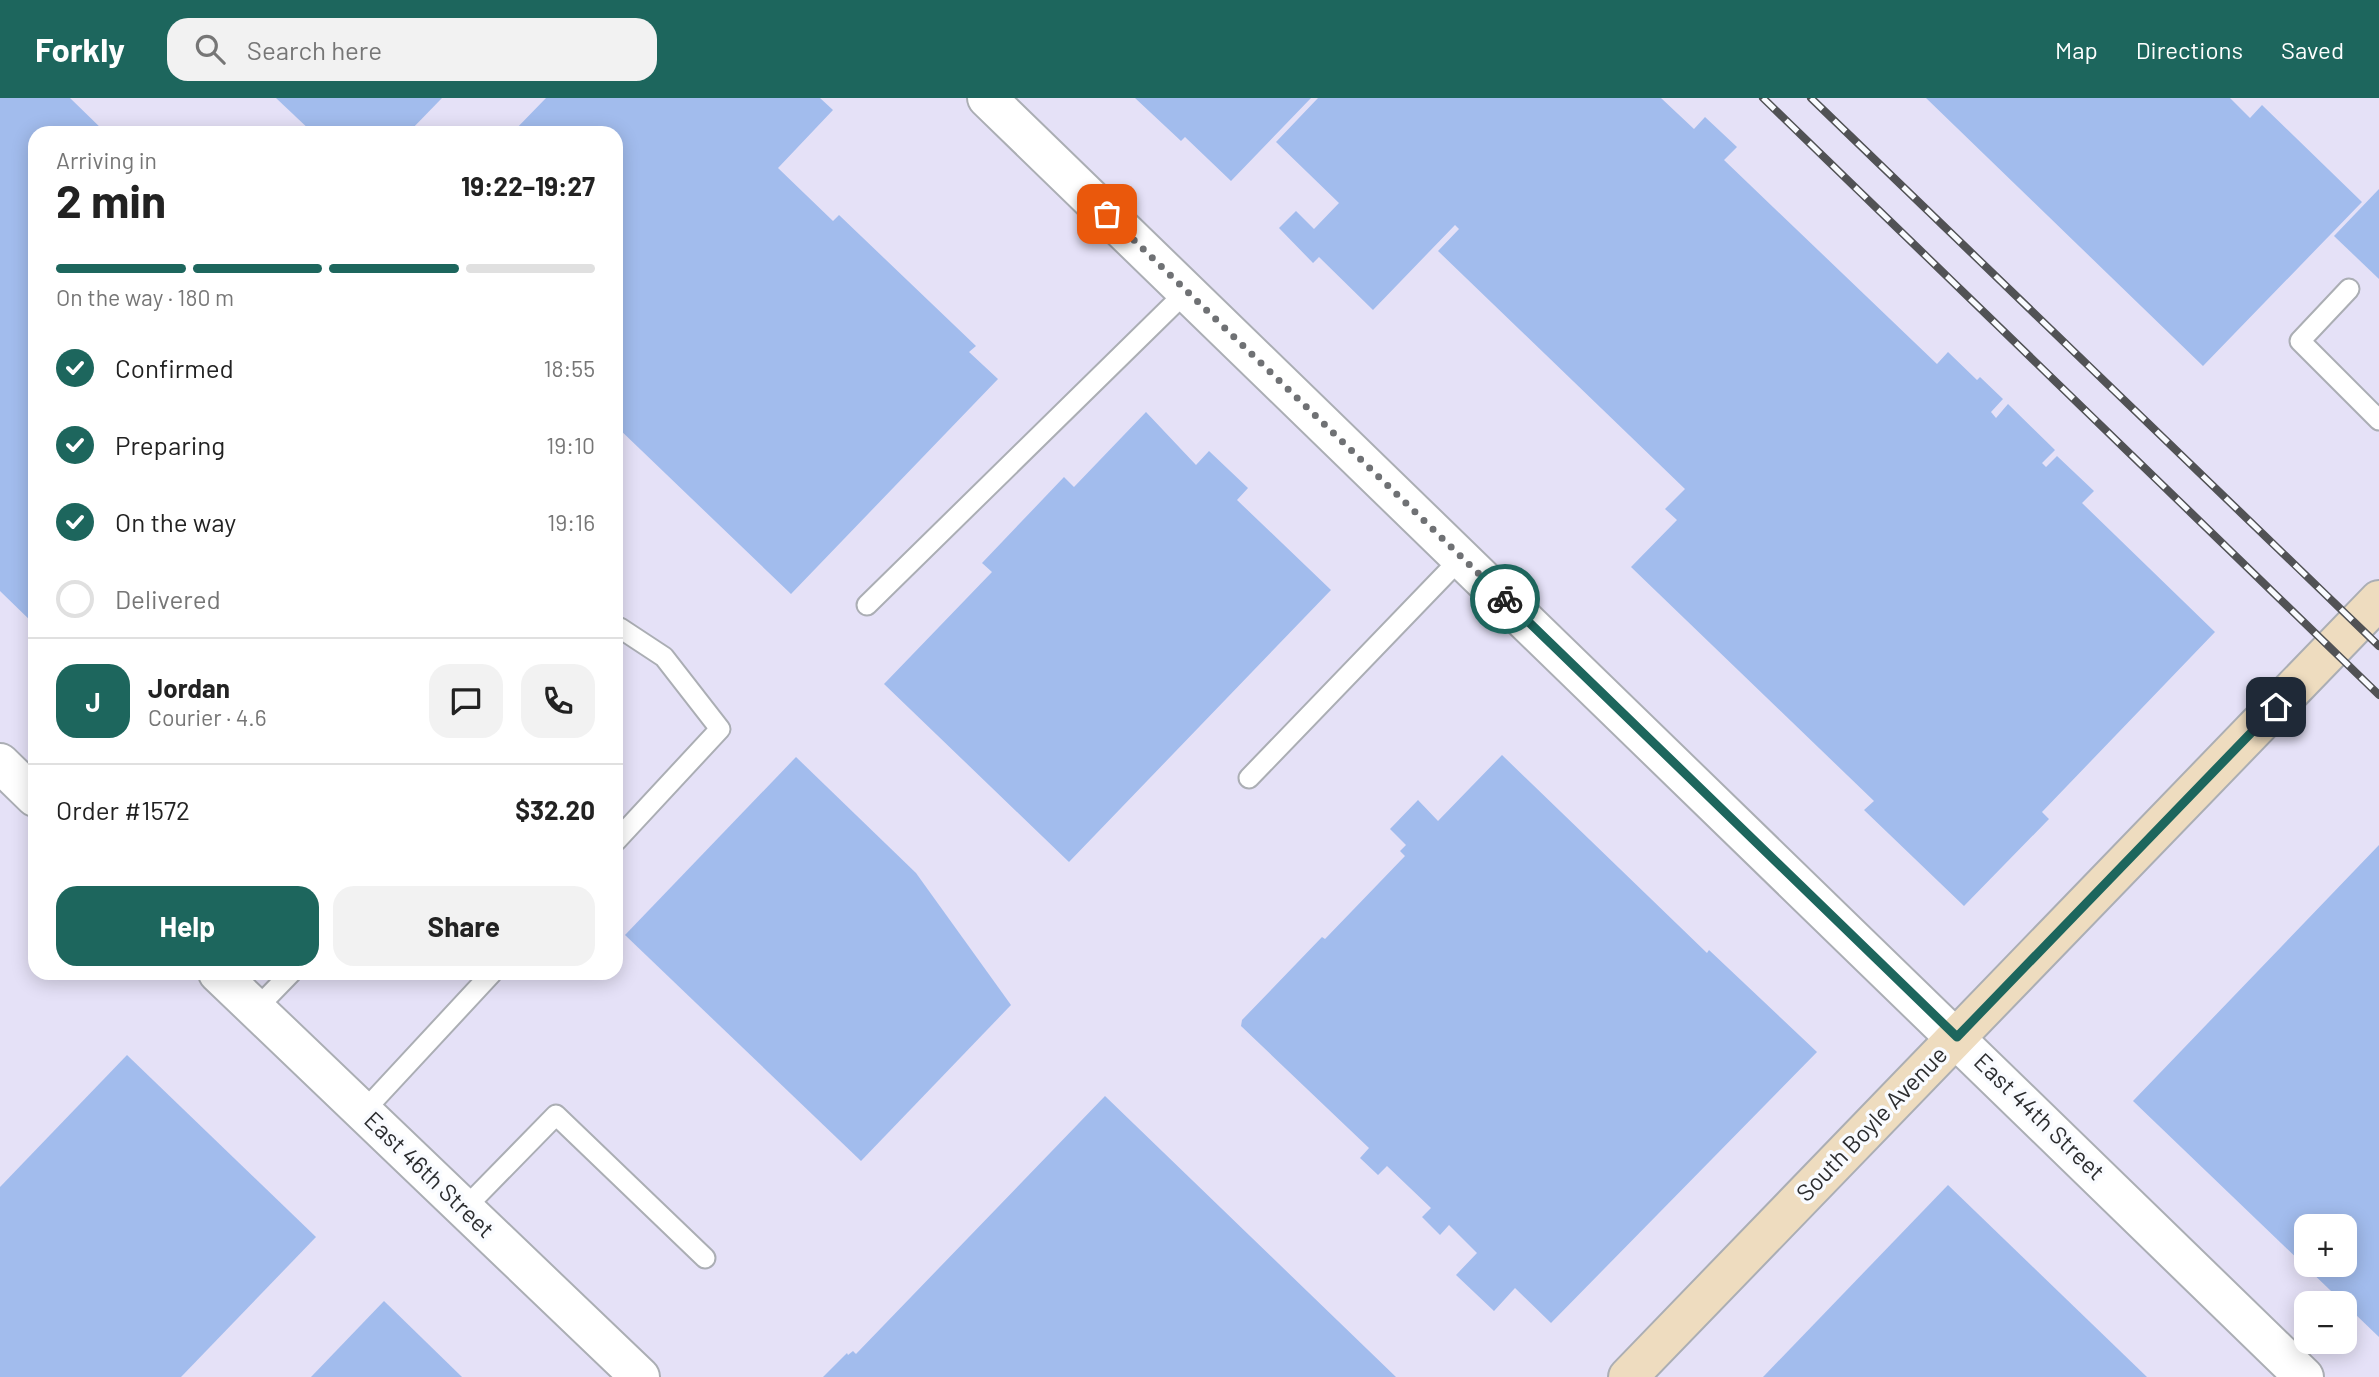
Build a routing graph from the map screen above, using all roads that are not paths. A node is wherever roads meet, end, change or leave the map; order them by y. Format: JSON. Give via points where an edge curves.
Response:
{"nodes":[{"id":1,"x":987,"y":98,"type":"edge"},
{"id":2,"x":2349,"y":289,"type":"dead end"},
{"id":3,"x":1186,"y":291,"type":"junction"},
{"id":4,"x":2379,"y":420,"type":"edge"},
{"id":5,"x":1462,"y":557,"type":"junction"},
{"id":6,"x":2379,"y":600,"type":"edge"},
{"id":7,"x":867,"y":605,"type":"dead end"},
{"id":8,"x":623,"y":630,"type":"edge"},
{"id":9,"x":0,"y":763,"type":"edge"},
{"id":10,"x":1249,"y":778,"type":"dead end"},
{"id":11,"x":28,"y":790,"type":"edge"},
{"id":12,"x":623,"y":833,"type":"edge"},
{"id":13,"x":225,"y":980,"type":"edge"},
{"id":14,"x":283,"y":980,"type":"edge"},
{"id":15,"x":486,"y":980,"type":"edge"},
{"id":16,"x":256,"y":1009,"type":"junction"},
{"id":17,"x":1957,"y":1037,"type":"junction"},
{"id":18,"x":363,"y":1112,"type":"junction"},
{"id":19,"x":464,"y":1209,"type":"junction"},
{"id":20,"x":705,"y":1258,"type":"dead end"},
{"id":21,"x":640,"y":1377,"type":"edge"},
{"id":22,"x":1629,"y":1377,"type":"edge"},
{"id":23,"x":2304,"y":1377,"type":"edge"}],
"edges":[{"from":1,"to":3,"type":"street","name":"East 44th Street"},
{"from":2,"to":4,"type":"lane","via":[[2300,341]]},
{"from":3,"to":5,"type":"street","name":"East 44th Street"},
{"from":3,"to":7,"type":"lane"},
{"from":5,"to":10,"type":"lane"},
{"from":5,"to":17,"type":"street","name":"East 44th Street"},
{"from":6,"to":17,"type":"street","name":"South Boyle Avenue"},
{"from":8,"to":12,"type":"lane","via":[[664,657],[720,729]]},
{"from":9,"to":11,"type":"street"},
{"from":13,"to":16,"type":"street","name":"East 46th Street"},
{"from":14,"to":16,"type":"lane"},
{"from":15,"to":18,"type":"lane"},
{"from":16,"to":18,"type":"street","name":"East 46th Street"},
{"from":17,"to":22,"type":"street","name":"South Boyle Avenue"},
{"from":17,"to":23,"type":"street","name":"East 44th Street"},
{"from":18,"to":19,"type":"street","name":"East 46th Street"},
{"from":19,"to":20,"type":"lane","via":[[556,1115]]},
{"from":19,"to":21,"type":"street","name":"East 46th Street"}]}
